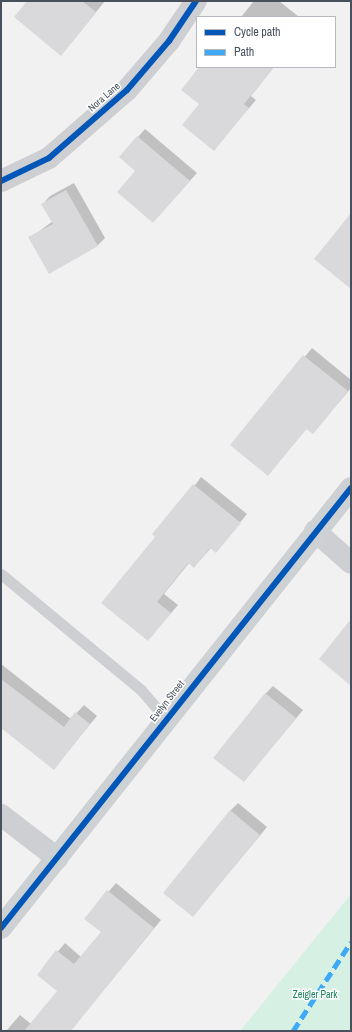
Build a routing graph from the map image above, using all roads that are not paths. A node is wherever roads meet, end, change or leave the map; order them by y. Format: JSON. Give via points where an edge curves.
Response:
{"nodes":[{"id":1,"x":196,"y":1,"type":"edge"},
{"id":2,"x":1,"y":181,"type":"edge"},
{"id":3,"x":351,"y":488,"type":"edge"},
{"id":4,"x":315,"y":531,"type":"junction"},
{"id":5,"x":351,"y":563,"type":"edge"},
{"id":6,"x":1,"y":574,"type":"edge"},
{"id":7,"x":166,"y":719,"type":"junction"},
{"id":8,"x":1,"y":815,"type":"edge"},
{"id":9,"x":57,"y":858,"type":"junction"},
{"id":10,"x":1,"y":928,"type":"edge"}],
"edges":[{"from":1,"to":2,"type":"street","name":"Nora Lane","via":[[169,41],[127,90],[49,158]]},
{"from":3,"to":4,"type":"street","name":"Evelyn Street"},
{"from":4,"to":5,"type":"street"},
{"from":4,"to":7,"type":"street","name":"Evelyn Street"},
{"from":6,"to":7,"type":"lane","via":[[141,690]]},
{"from":7,"to":9,"type":"street","name":"Evelyn Street"},
{"from":8,"to":9,"type":"street"},
{"from":9,"to":10,"type":"street","name":"Evelyn Street"}]}
